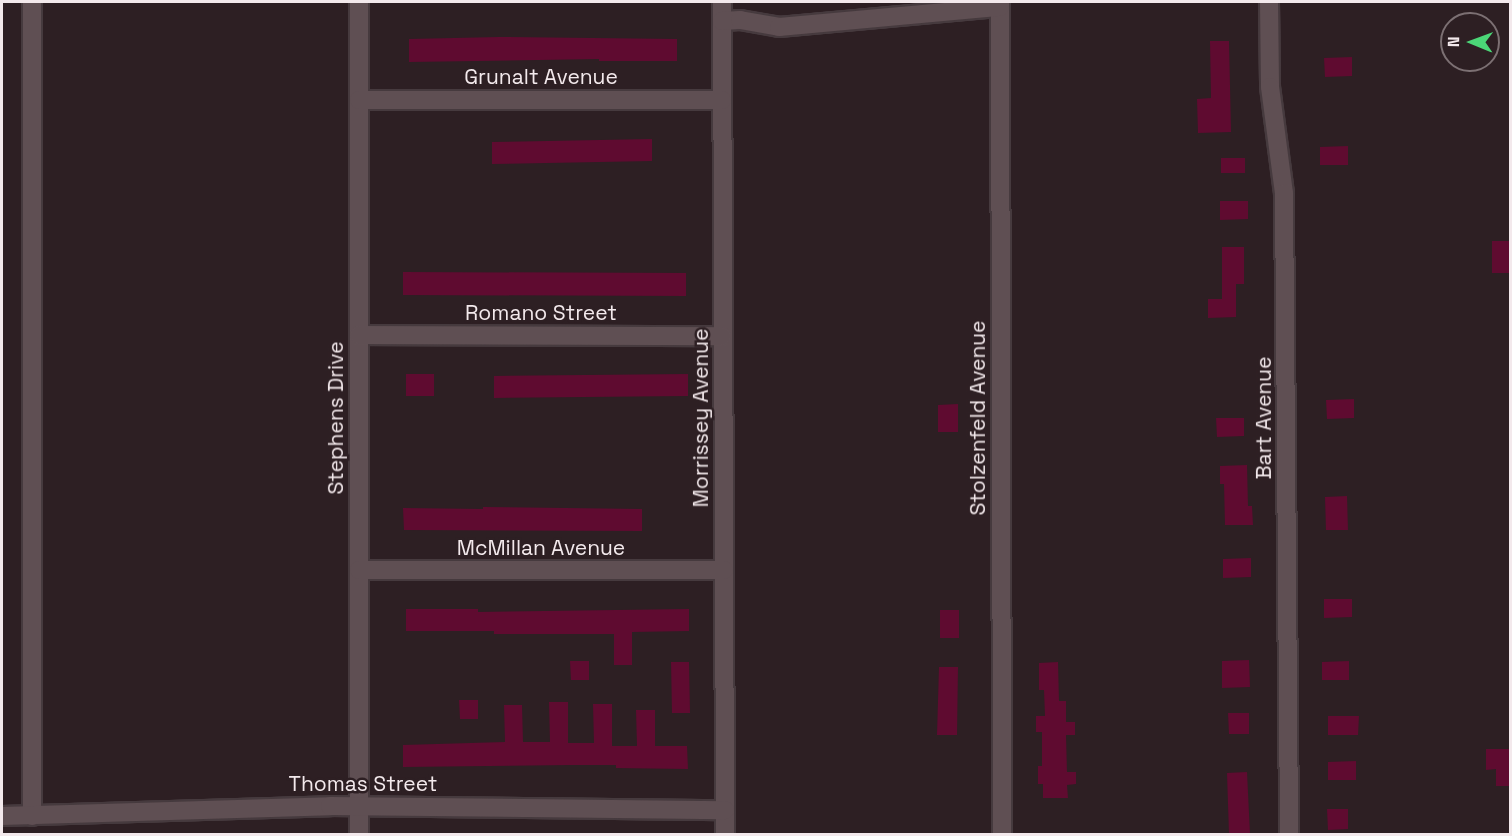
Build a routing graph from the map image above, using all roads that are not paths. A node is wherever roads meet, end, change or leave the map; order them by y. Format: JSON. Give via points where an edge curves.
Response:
{"nodes":[{"id":1,"x":32,"y":2,"type":"edge"},
{"id":2,"x":359,"y":2,"type":"edge"},
{"id":3,"x":722,"y":2,"type":"edge"},
{"id":4,"x":1269,"y":2,"type":"edge"},
{"id":5,"x":1000,"y":4,"type":"edge"},
{"id":6,"x":722,"y":21,"type":"junction"},
{"id":7,"x":359,"y":100,"type":"junction"},
{"id":8,"x":722,"y":100,"type":"junction"},
{"id":9,"x":359,"y":335,"type":"junction"},
{"id":10,"x":722,"y":336,"type":"junction"},
{"id":11,"x":359,"y":570,"type":"junction"},
{"id":12,"x":724,"y":570,"type":"junction"},
{"id":13,"x":359,"y":806,"type":"junction"},
{"id":14,"x":724,"y":810,"type":"junction"},
{"id":15,"x":2,"y":816,"type":"edge"},
{"id":16,"x":32,"y":816,"type":"junction"},
{"id":17,"x":359,"y":834,"type":"edge"},
{"id":18,"x":725,"y":834,"type":"edge"},
{"id":19,"x":1002,"y":834,"type":"edge"},
{"id":20,"x":1289,"y":834,"type":"edge"}],
"edges":[{"from":1,"to":16,"type":"street"},
{"from":2,"to":7,"type":"street","name":"Stephens Drive"},
{"from":3,"to":6,"type":"street","name":"Morrissey Avenue"},
{"from":4,"to":20,"type":"street","name":"Bart Avenue","via":[[1270,87],[1284,193]]},
{"from":5,"to":6,"type":"street","via":[[779,27]]},
{"from":5,"to":19,"type":"street","name":"Stolzenfeld Avenue"},
{"from":6,"to":8,"type":"street","name":"Morrissey Avenue"},
{"from":7,"to":8,"type":"street","name":"Grunalt Avenue"},
{"from":7,"to":9,"type":"street","name":"Stephens Drive"},
{"from":8,"to":10,"type":"street","name":"Morrissey Avenue"},
{"from":9,"to":10,"type":"street","name":"Romano Street"},
{"from":9,"to":11,"type":"street","name":"Stephens Drive"},
{"from":10,"to":12,"type":"street","name":"Morrissey Avenue"},
{"from":11,"to":12,"type":"street","name":"McMillan Avenue"},
{"from":11,"to":13,"type":"street","name":"Stephens Drive"},
{"from":12,"to":14,"type":"street","name":"Morrissey Avenue"},
{"from":13,"to":14,"type":"street","name":"Thomas Street"},
{"from":13,"to":16,"type":"street","name":"Thomas Street"},
{"from":13,"to":17,"type":"street","name":"Stephens Drive"},
{"from":14,"to":18,"type":"street","name":"Morrissey Avenue"},
{"from":15,"to":16,"type":"street","name":"Thomas Street"}]}
